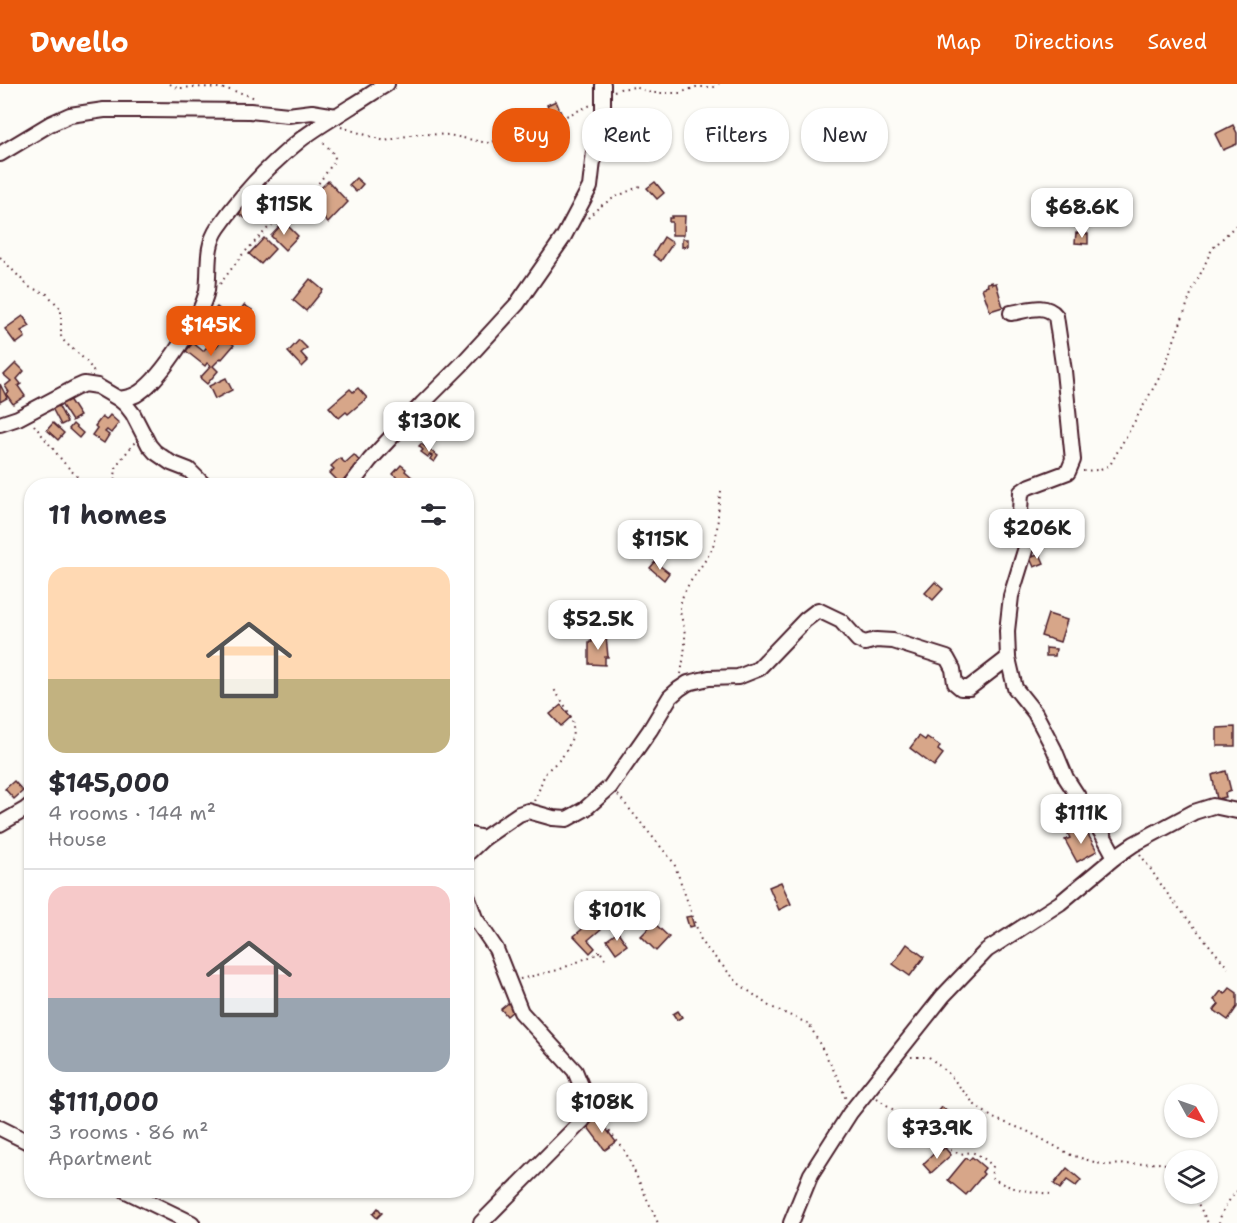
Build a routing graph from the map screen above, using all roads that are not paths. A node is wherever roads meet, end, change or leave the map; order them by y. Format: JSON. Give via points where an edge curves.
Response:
{"nodes":[{"id":1,"x":387,"y":84,"type":"edge"},
{"id":2,"x":603,"y":84,"type":"edge"},
{"id":3,"x":331,"y":119,"type":"junction"},
{"id":4,"x":0,"y":154,"type":"edge"},
{"id":5,"x":1011,"y":313,"type":"dead end"},
{"id":6,"x":119,"y":399,"type":"junction"},
{"id":7,"x":0,"y":424,"type":"edge"},
{"id":8,"x":197,"y":478,"type":"edge"},
{"id":9,"x":356,"y":478,"type":"edge"},
{"id":10,"x":1008,"y":658,"type":"junction"},
{"id":11,"x":24,"y":811,"type":"edge"},
{"id":12,"x":1237,"y":811,"type":"edge"},
{"id":13,"x":0,"y":824,"type":"edge"},
{"id":14,"x":474,"y":836,"type":"edge"},
{"id":15,"x":484,"y":838,"type":"junction"},
{"id":16,"x":474,"y":847,"type":"edge"},
{"id":17,"x":1115,"y":857,"type":"junction"},
{"id":18,"x":474,"y":913,"type":"edge"},
{"id":19,"x":0,"y":1128,"type":"edge"},
{"id":20,"x":24,"y":1140,"type":"edge"},
{"id":21,"x":140,"y":1198,"type":"edge"},
{"id":22,"x":192,"y":1223,"type":"edge"},
{"id":23,"x":482,"y":1223,"type":"edge"},
{"id":24,"x":791,"y":1223,"type":"edge"}],
"edges":[{"from":1,"to":3,"type":"street"},
{"from":2,"to":9,"type":"street","via":[[603,125],[594,152],[590,187],[563,238],[517,304]]},
{"from":3,"to":4,"type":"street","via":[[312,112],[288,115],[104,110],[70,115]]},
{"from":3,"to":6,"type":"street","via":[[254,182],[217,230],[209,250],[207,289],[194,323],[156,377],[139,393]]},
{"from":5,"to":10,"type":"street","via":[[1043,308],[1051,309],[1056,316],[1073,460],[1068,472],[1021,492],[1020,512],[1027,544],[1011,597]]},
{"from":6,"to":7,"type":"street","via":[[97,386],[84,384]]},
{"from":6,"to":8,"type":"street","via":[[133,414],[155,452]]},
{"from":10,"to":15,"type":"street","via":[[969,688],[961,688],[955,683],[947,658],[893,641],[865,643],[841,621],[818,610],[758,669],[738,677],[688,682],[678,689],[610,787],[585,809],[567,819],[528,811]]},
{"from":10,"to":17,"type":"street","via":[[1015,688],[1035,713],[1066,778]]},
{"from":11,"to":13,"type":"street"},
{"from":12,"to":17,"type":"street","via":[[1213,806],[1194,812]]},
{"from":14,"to":15,"type":"street"},
{"from":15,"to":16,"type":"street"},
{"from":17,"to":24,"type":"street","via":[[1060,903],[987,950],[943,996],[850,1113],[811,1173]]},
{"from":18,"to":23,"type":"street","via":[[496,949],[521,1012],[575,1071],[589,1105],[583,1120]]},
{"from":19,"to":20,"type":"street"},
{"from":21,"to":22,"type":"street"}]}
